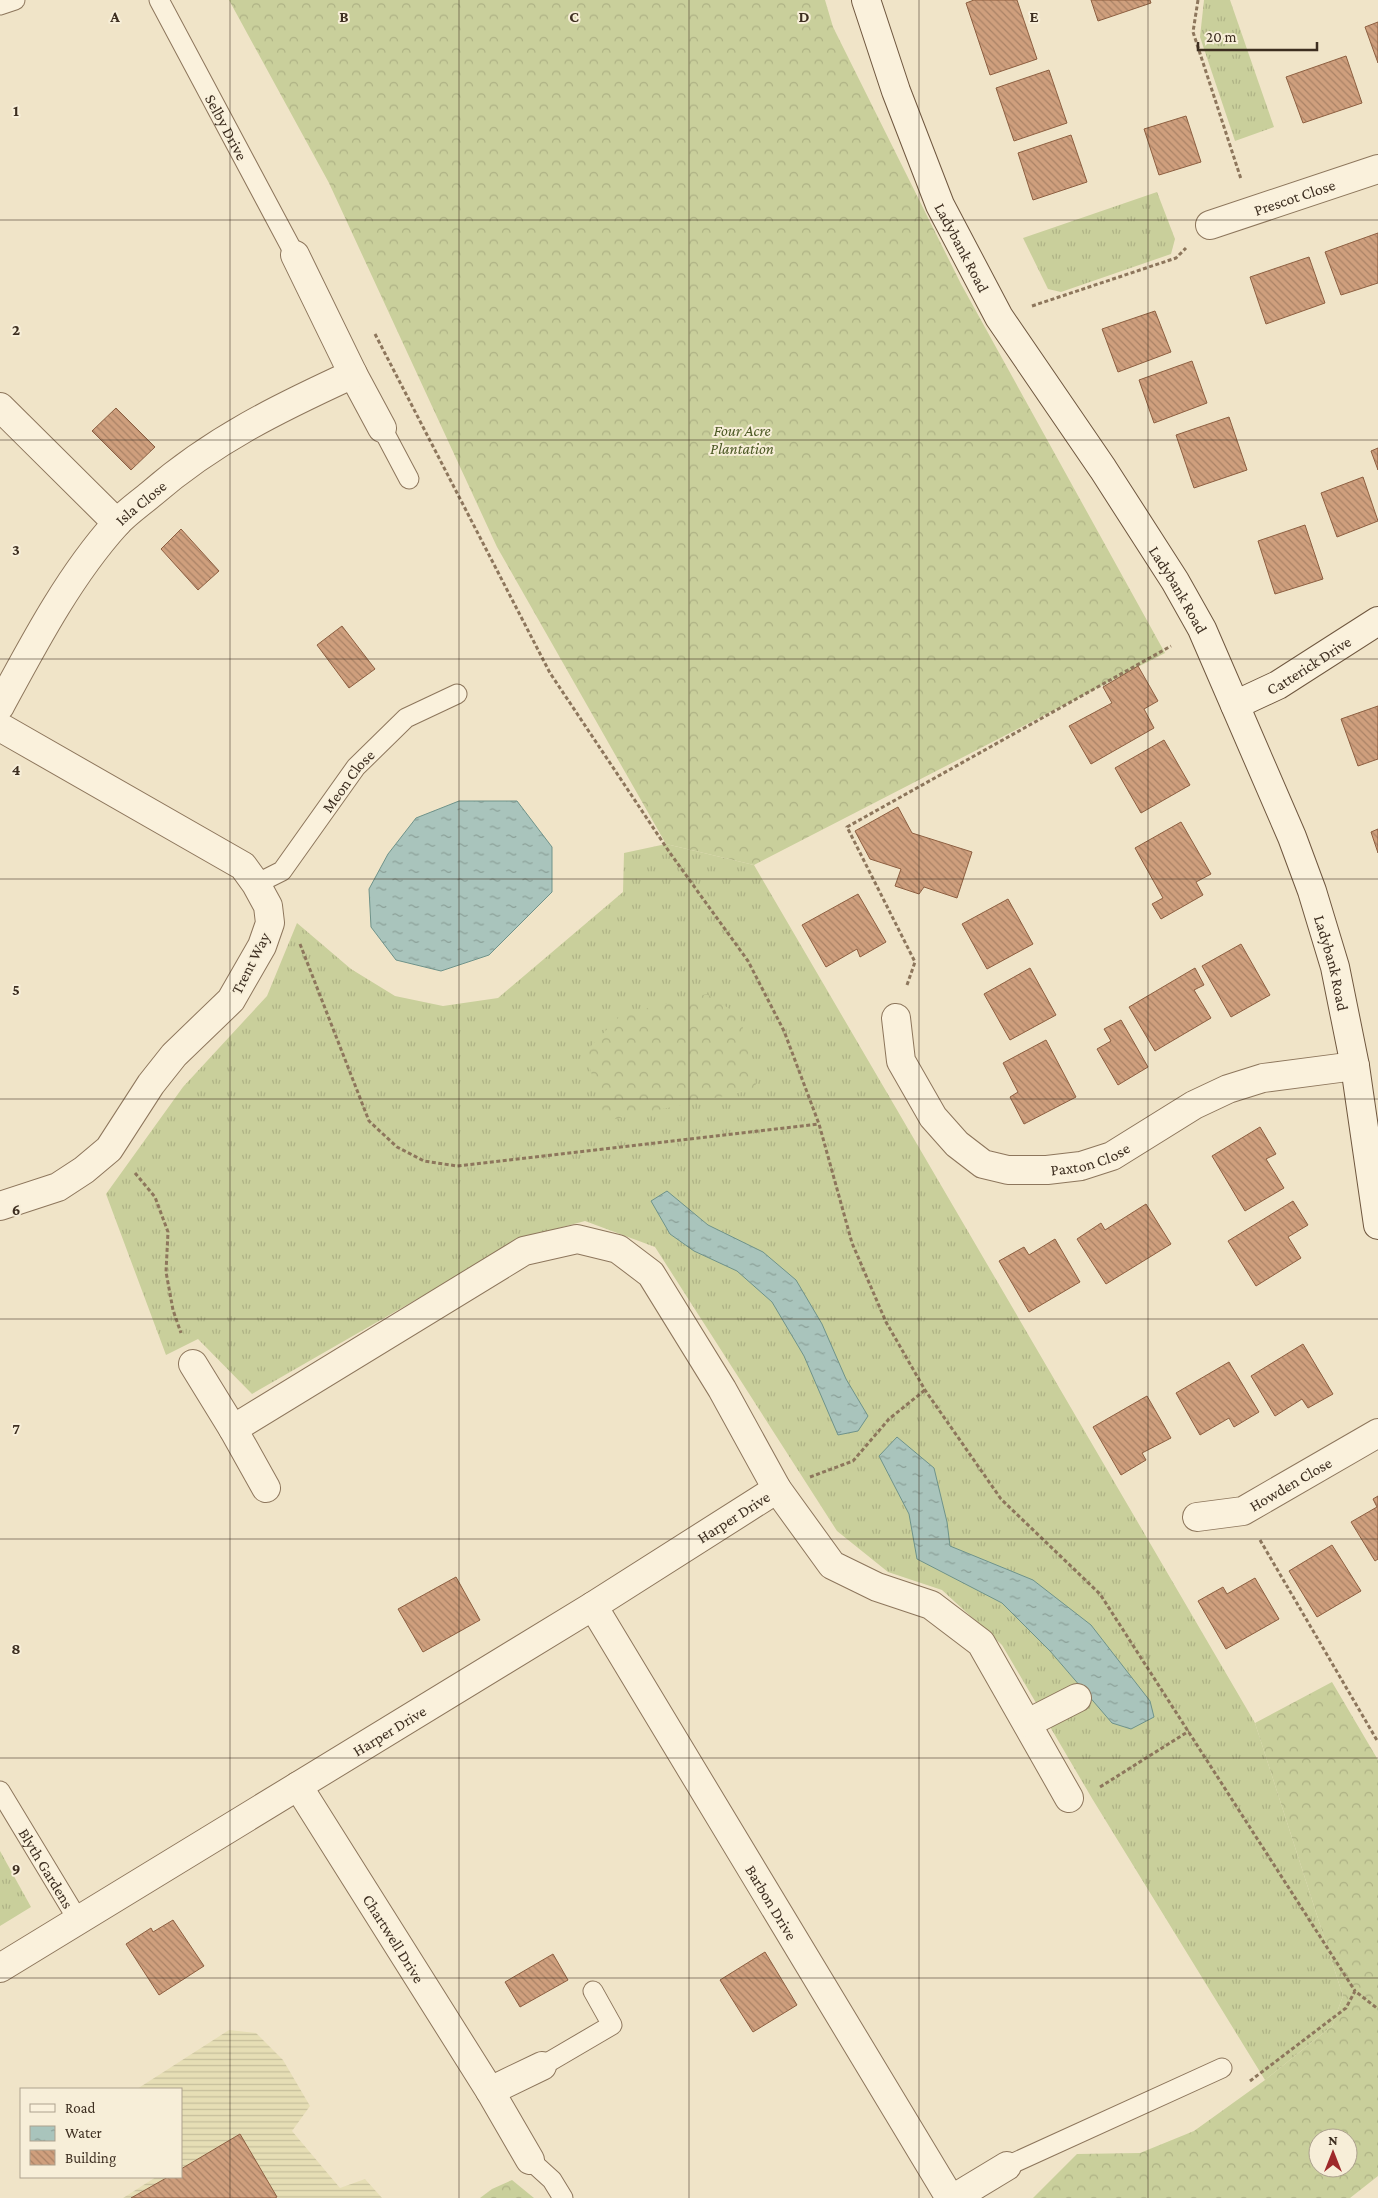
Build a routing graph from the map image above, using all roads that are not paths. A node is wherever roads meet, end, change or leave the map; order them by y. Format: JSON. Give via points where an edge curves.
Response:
{"nodes":[{"id":1,"x":15,"y":0,"type":"edge"},
{"id":2,"x":159,"y":0,"type":"edge"},
{"id":3,"x":866,"y":0,"type":"edge"},
{"id":4,"x":0,"y":5,"type":"edge"},
{"id":5,"x":1378,"y":169,"type":"edge"},
{"id":6,"x":1210,"y":225,"type":"road end"},
{"id":7,"x":294,"y":255,"type":"joint"},
{"id":8,"x":353,"y":374,"type":"junction"},
{"id":9,"x":0,"y":407,"type":"edge"},
{"id":10,"x":382,"y":428,"type":"joint"},
{"id":11,"x":409,"y":479,"type":"dead end"},
{"id":12,"x":117,"y":523,"type":"junction"},
{"id":13,"x":1378,"y":620,"type":"edge"},
{"id":14,"x":457,"y":694,"type":"dead end"},
{"id":15,"x":1235,"y":705,"type":"junction"},
{"id":16,"x":0,"y":706,"type":"edge"},
{"id":17,"x":0,"y":728,"type":"edge"},
{"id":18,"x":256,"y":884,"type":"junction"},
{"id":19,"x":896,"y":1018,"type":"road end"},
{"id":20,"x":1355,"y":1066,"type":"junction"},
{"id":21,"x":1374,"y":1169,"type":"edge"},
{"id":22,"x":0,"y":1206,"type":"edge"},
{"id":23,"x":1378,"y":1225,"type":"edge"},
{"id":24,"x":193,"y":1364,"type":"road end"},
{"id":25,"x":233,"y":1429,"type":"junction"},
{"id":26,"x":1378,"y":1433,"type":"edge"},
{"id":27,"x":266,"y":1488,"type":"dead end"},
{"id":28,"x":777,"y":1489,"type":"junction"},
{"id":29,"x":1197,"y":1517,"type":"dead end"},
{"id":30,"x":593,"y":1606,"type":"junction"},
{"id":31,"x":1077,"y":1698,"type":"dead end"},
{"id":32,"x":1028,"y":1724,"type":"junction"},
{"id":33,"x":298,"y":1786,"type":"junction"},
{"id":34,"x":0,"y":1791,"type":"edge"},
{"id":35,"x":1069,"y":1798,"type":"road end"},
{"id":36,"x":78,"y":1920,"type":"junction"},
{"id":37,"x":0,"y":1968,"type":"edge"},
{"id":38,"x":592,"y":1992,"type":"dead end"},
{"id":39,"x":542,"y":2066,"type":"joint"},
{"id":40,"x":1222,"y":2068,"type":"dead end"},
{"id":41,"x":490,"y":2091,"type":"junction"},
{"id":42,"x":530,"y":2160,"type":"joint"},
{"id":43,"x":1007,"y":2166,"type":"joint"},
{"id":44,"x":563,"y":2198,"type":"edge"},
{"id":45,"x":950,"y":2198,"type":"edge"},
{"id":46,"x":954,"y":2198,"type":"edge"}],
"edges":[{"from":1,"to":4,"type":"lane"},
{"from":2,"to":7,"type":"lane","name":"Selby Drive"},
{"from":3,"to":15,"type":"street","name":"Ladybank Road","via":[[896,91],[940,205],[999,316],[1175,581],[1202,629]]},
{"from":5,"to":6,"type":"street","name":"Prescot Close"},
{"from":7,"to":8,"type":"street"},
{"from":8,"to":10,"type":"street"},
{"from":8,"to":12,"type":"street","name":"Isla Close","via":[[226,437],[172,476]]},
{"from":9,"to":12,"type":"street"},
{"from":10,"to":11,"type":"lane"},
{"from":12,"to":16,"type":"street","name":"Isla Close","via":[[44,626]]},
{"from":13,"to":15,"type":"street","name":"Catterick Drive","via":[[1278,685]]},
{"from":14,"to":18,"type":"lane","name":"Meon Close","via":[[406,718],[356,767],[282,871]]},
{"from":15,"to":20,"type":"street","name":"Ladybank Road","via":[[1312,891],[1335,967]]},
{"from":17,"to":18,"type":"street","name":"Trent Way","via":[[243,866]]},
{"from":18,"to":22,"type":"street","name":"Trent Way","via":[[268,906],[270,924],[262,946],[231,1000],[174,1055],[109,1149],[58,1187]]},
{"from":19,"to":20,"type":"street","name":"Paxton Close","via":[[901,1061],[933,1117],[957,1144],[983,1164],[1008,1170],[1082,1166],[1112,1156],[1194,1105],[1228,1089],[1263,1078]]},
{"from":20,"to":21,"type":"street","name":"Ladybank Road"},
{"from":21,"to":23,"type":"street","name":"Ladybank Road"},
{"from":24,"to":25,"type":"street"},
{"from":25,"to":27,"type":"street"},
{"from":25,"to":28,"type":"street","name":"Harper Drive","via":[[524,1250],[577,1238],[618,1249],[651,1274],[722,1389]]},
{"from":26,"to":29,"type":"street","name":"Howden Close","via":[[1243,1511]]},
{"from":28,"to":30,"type":"street","name":"Harper Drive"},
{"from":28,"to":32,"type":"street","name":"Harper Drive","via":[[832,1565],[877,1587],[932,1605],[981,1643]]},
{"from":30,"to":33,"type":"street","name":"Harper Drive"},
{"from":30,"to":45,"type":"street","name":"Barbon Drive"},
{"from":31,"to":32,"type":"street"},
{"from":32,"to":35,"type":"street","name":"Harper Drive"},
{"from":33,"to":36,"type":"street","name":"Harper Drive"},
{"from":33,"to":41,"type":"street","name":"Chartwell Drive"},
{"from":34,"to":36,"type":"lane","name":"Blyth Gardens"},
{"from":36,"to":37,"type":"street","name":"Harper Drive"},
{"from":38,"to":39,"type":"lane","via":[[612,2025]]},
{"from":39,"to":41,"type":"street"},
{"from":40,"to":43,"type":"lane"},
{"from":41,"to":42,"type":"street","name":"Chartwell Drive"},
{"from":42,"to":44,"type":"lane","via":[[552,2180]]},
{"from":43,"to":46,"type":"street"}]}
